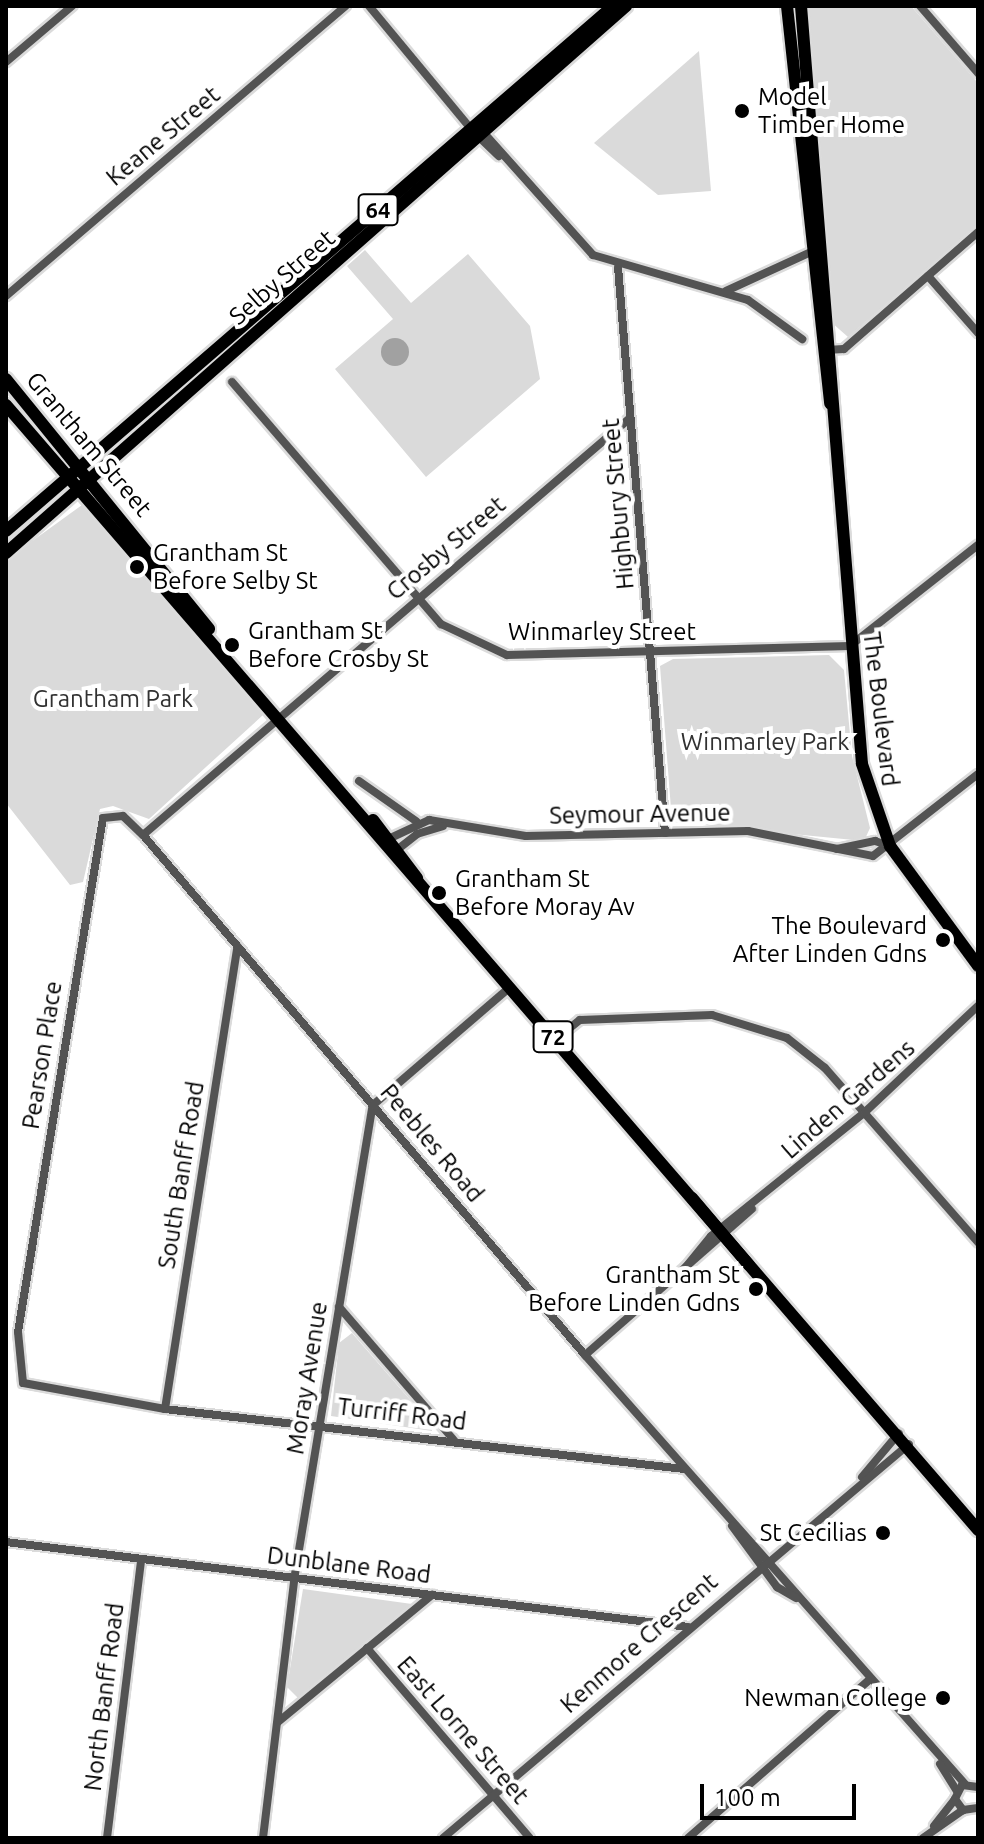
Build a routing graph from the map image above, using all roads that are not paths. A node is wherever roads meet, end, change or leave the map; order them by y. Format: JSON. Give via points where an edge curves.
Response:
{"nodes":[{"id":1,"x":72,"y":6,"type":"edge"},
{"id":2,"x":346,"y":6,"type":"edge"},
{"id":3,"x":369,"y":6,"type":"edge"},
{"id":4,"x":613,"y":6,"type":"edge"},
{"id":5,"x":626,"y":6,"type":"edge"},
{"id":6,"x":787,"y":6,"type":"edge"},
{"id":7,"x":801,"y":6,"type":"edge"},
{"id":8,"x":920,"y":6,"type":"edge"},
{"id":9,"x":6,"y":62,"type":"edge"},
{"id":10,"x":978,"y":73,"type":"edge"},
{"id":11,"x":477,"y":130,"type":"junction"},
{"id":12,"x":978,"y":232,"type":"edge"},
{"id":13,"x":813,"y":251,"type":"junction"},
{"id":14,"x":618,"y":267,"type":"junction"},
{"id":15,"x":928,"y":276,"type":"junction"},
{"id":16,"x":725,"y":292,"type":"junction"},
{"id":17,"x":6,"y":296,"type":"edge"},
{"id":18,"x":978,"y":333,"type":"edge"},
{"id":19,"x":802,"y":339,"type":"dead end"},
{"id":20,"x":826,"y":350,"type":"junction"},
{"id":21,"x":6,"y":379,"type":"edge"},
{"id":22,"x":232,"y":382,"type":"dead end"},
{"id":23,"x":6,"y":405,"type":"edge"},
{"id":24,"x":630,"y":418,"type":"junction"},
{"id":25,"x":80,"y":466,"type":"junction"},
{"id":26,"x":68,"y":477,"type":"junction"},
{"id":27,"x":90,"y":479,"type":"junction"},
{"id":28,"x":79,"y":490,"type":"junction"},
{"id":29,"x":6,"y":531,"type":"edge"},
{"id":30,"x":978,"y":545,"type":"edge"},
{"id":31,"x":6,"y":553,"type":"edge"},
{"id":32,"x":418,"y":598,"type":"junction"},
{"id":33,"x":850,"y":646,"type":"junction"},
{"id":34,"x":224,"y":652,"type":"junction"},
{"id":35,"x":652,"y":653,"type":"junction"},
{"id":36,"x":278,"y":717,"type":"junction"},
{"id":37,"x":978,"y":774,"type":"edge"},
{"id":38,"x":359,"y":781,"type":"dead end"},
{"id":39,"x":416,"y":821,"type":"junction"},
{"id":40,"x":444,"y":826,"type":"junction"},
{"id":41,"x":99,"y":827,"type":"joint"},
{"id":42,"x":665,"y":833,"type":"junction"},
{"id":43,"x":143,"y":835,"type":"junction"},
{"id":44,"x":385,"y":841,"type":"junction"},
{"id":45,"x":890,"y":846,"type":"junction"},
{"id":46,"x":836,"y":849,"type":"junction"},
{"id":47,"x":395,"y":852,"type":"junction"},
{"id":48,"x":964,"y":943,"type":"junction"},
{"id":49,"x":237,"y":947,"type":"junction"},
{"id":50,"x":978,"y":954,"type":"edge"},
{"id":51,"x":978,"y":966,"type":"edge"},
{"id":52,"x":510,"y":987,"type":"junction"},
{"id":53,"x":978,"y":1006,"type":"edge"},
{"id":54,"x":978,"y":1016,"type":"edge"},
{"id":55,"x":966,"y":1022,"type":"junction"},
{"id":56,"x":555,"y":1040,"type":"junction"},
{"id":57,"x":373,"y":1105,"type":"junction"},
{"id":58,"x":865,"y":1112,"type":"junction"},
{"id":59,"x":722,"y":1235,"type":"junction"},
{"id":60,"x":978,"y":1242,"type":"edge"},
{"id":61,"x":339,"y":1307,"type":"junction"},
{"id":62,"x":585,"y":1355,"type":"junction"},
{"id":63,"x":23,"y":1383,"type":"joint"},
{"id":64,"x":165,"y":1409,"type":"junction"},
{"id":65,"x":320,"y":1424,"type":"junction"},
{"id":66,"x":896,"y":1436,"type":"junction"},
{"id":67,"x":455,"y":1441,"type":"junction"},
{"id":68,"x":906,"y":1447,"type":"junction"},
{"id":69,"x":684,"y":1469,"type":"junction"},
{"id":70,"x":862,"y":1477,"type":"junction"},
{"id":71,"x":730,"y":1521,"type":"junction"},
{"id":72,"x":978,"y":1530,"type":"edge"},
{"id":73,"x":6,"y":1542,"type":"edge"},
{"id":74,"x":768,"y":1559,"type":"junction"},
{"id":75,"x":141,"y":1560,"type":"junction"},
{"id":76,"x":759,"y":1566,"type":"junction"},
{"id":77,"x":294,"y":1580,"type":"junction"},
{"id":78,"x":432,"y":1595,"type":"junction"},
{"id":79,"x":796,"y":1598,"type":"junction"},
{"id":80,"x":688,"y":1627,"type":"junction"},
{"id":81,"x":367,"y":1648,"type":"junction"},
{"id":82,"x":868,"y":1681,"type":"junction"},
{"id":83,"x":278,"y":1723,"type":"junction"},
{"id":84,"x":935,"y":1757,"type":"junction"},
{"id":85,"x":974,"y":1784,"type":"edge"},
{"id":86,"x":492,"y":1795,"type":"junction"},
{"id":87,"x":956,"y":1795,"type":"junction"},
{"id":88,"x":963,"y":1810,"type":"junction"},
{"id":89,"x":977,"y":1811,"type":"edge"},
{"id":90,"x":926,"y":1836,"type":"edge"},
{"id":91,"x":107,"y":1838,"type":"edge"},
{"id":92,"x":263,"y":1838,"type":"edge"},
{"id":93,"x":443,"y":1838,"type":"edge"},
{"id":94,"x":530,"y":1838,"type":"edge"},
{"id":95,"x":688,"y":1838,"type":"edge"}],
"edges":[{"from":1,"to":9,"type":"street"},
{"from":2,"to":17,"type":"street","name":"Keane Street"},
{"from":3,"to":11,"type":"street"},
{"from":4,"to":11,"type":"main road","name":"Selby Street","number":"64"},
{"from":5,"to":11,"type":"main road","name":"Selby Street","number":"64"},
{"from":6,"to":13,"type":"main road","name":"The Boulevard"},
{"from":7,"to":13,"type":"main road","name":"The Boulevard"},
{"from":8,"to":10,"type":"street"},
{"from":11,"to":14,"type":"street","via":[[568,236]]},
{"from":11,"to":25,"type":"main road","name":"Selby Street","number":"64"},
{"from":11,"to":27,"type":"main road","name":"Selby Street","number":"64"},
{"from":12,"to":15,"type":"street"},
{"from":13,"to":16,"type":"street"},
{"from":13,"to":20,"type":"main road","name":"The Boulevard"},
{"from":14,"to":16,"type":"street"},
{"from":14,"to":24,"type":"street","name":"Highbury Street"},
{"from":15,"to":18,"type":"street"},
{"from":15,"to":20,"type":"street","via":[[844,349]]},
{"from":16,"to":19,"type":"street","via":[[777,315]]},
{"from":20,"to":33,"type":"main road","name":"The Boulevard"},
{"from":21,"to":25,"type":"main road","name":"Grantham Street","number":"72"},
{"from":22,"to":32,"type":"street","name":"Winmarley Street"},
{"from":23,"to":26,"type":"main road","name":"Grantham Street","number":"72"},
{"from":24,"to":32,"type":"street","name":"Crosby Street"},
{"from":24,"to":35,"type":"street","name":"Highbury Street"},
{"from":25,"to":26,"type":"main road","name":"Selby Street","number":"64"},
{"from":25,"to":27,"type":"main road","name":"Grantham Street","number":"72"},
{"from":26,"to":28,"type":"main road","name":"Grantham Street","number":"72"},
{"from":26,"to":29,"type":"main road","name":"Selby Street","number":"64"},
{"from":27,"to":28,"type":"main road","name":"Selby Street","number":"64"},
{"from":27,"to":34,"type":"main road","name":"Grantham Street","number":"72"},
{"from":28,"to":31,"type":"main road","name":"Selby Street","number":"64"},
{"from":28,"to":34,"type":"main road","name":"Grantham Street","number":"72"},
{"from":30,"to":33,"type":"street"},
{"from":32,"to":35,"type":"street","name":"Winmarley Street","via":[[471,643],[507,655]]},
{"from":32,"to":36,"type":"street","name":"Crosby Street"},
{"from":33,"to":35,"type":"street","name":"Winmarley Street"},
{"from":33,"to":45,"type":"main road","name":"The Boulevard","via":[[862,764]]},
{"from":34,"to":36,"type":"main road","name":"Grantham Street","number":"72"},
{"from":35,"to":42,"type":"street","name":"Highbury Street"},
{"from":36,"to":43,"type":"street","name":"Crosby Street"},
{"from":36,"to":44,"type":"main road","name":"Grantham Street","number":"72"},
{"from":37,"to":45,"type":"street"},
{"from":38,"to":39,"type":"street","name":"Seymour Avenue"},
{"from":39,"to":40,"type":"street","name":"Seymour Avenue"},
{"from":39,"to":44,"type":"street"},
{"from":40,"to":42,"type":"street","name":"Seymour Avenue","via":[[526,836]]},
{"from":40,"to":47,"type":"street"},
{"from":41,"to":43,"type":"street","name":"Peebles Road","via":[[115,813]]},
{"from":41,"to":63,"type":"street","name":"Pearson Place","via":[[18,1332]]},
{"from":42,"to":46,"type":"street","name":"Seymour Avenue","via":[[748,831]]},
{"from":43,"to":49,"type":"street","name":"Peebles Road"},
{"from":44,"to":47,"type":"main road","name":"Grantham Street","number":"72"},
{"from":45,"to":46,"type":"street","name":"Seymour Avenue","via":[[875,841]]},
{"from":45,"to":46,"type":"street","name":"Seymour Avenue","via":[[873,856]]},
{"from":45,"to":48,"type":"main road","name":"The Boulevard"},
{"from":47,"to":52,"type":"main road","name":"Grantham Street","number":"72"},
{"from":48,"to":50,"type":"main road","name":"The Boulevard"},
{"from":48,"to":51,"type":"main road","name":"The Boulevard"},
{"from":49,"to":57,"type":"street","name":"Peebles Road"},
{"from":49,"to":64,"type":"street","name":"South Banff Road"},
{"from":52,"to":56,"type":"main road","name":"Grantham Street","number":"72"},
{"from":52,"to":57,"type":"street"},
{"from":53,"to":55,"type":"street","name":"Linden Gardens"},
{"from":54,"to":55,"type":"street","name":"Linden Gardens"},
{"from":55,"to":58,"type":"street","name":"Linden Gardens"},
{"from":56,"to":58,"type":"street","via":[[580,1020],[712,1015],[787,1038]]},
{"from":56,"to":59,"type":"main road","name":"Grantham Street","number":"72"},
{"from":57,"to":61,"type":"street","name":"Moray Avenue"},
{"from":57,"to":62,"type":"street","name":"Peebles Road"},
{"from":58,"to":59,"type":"street","name":"Linden Gardens"},
{"from":58,"to":60,"type":"street"},
{"from":59,"to":62,"type":"street","name":"Linden Gardens"},
{"from":59,"to":66,"type":"main road","name":"Grantham Street","number":"72"},
{"from":61,"to":65,"type":"street","name":"Moray Avenue"},
{"from":61,"to":67,"type":"street"},
{"from":62,"to":69,"type":"street","name":"Peebles Road"},
{"from":63,"to":64,"type":"street","name":"Turriff Road"},
{"from":64,"to":65,"type":"street","name":"Turriff Road"},
{"from":65,"to":67,"type":"street","name":"Turriff Road"},
{"from":65,"to":77,"type":"street","name":"Moray Avenue"},
{"from":66,"to":68,"type":"main road","name":"Grantham Street","number":"72"},
{"from":66,"to":70,"type":"street","name":"Kenmore Crescent"},
{"from":67,"to":69,"type":"street","name":"Turriff Road"},
{"from":68,"to":70,"type":"street","name":"Kenmore Crescent"},
{"from":68,"to":72,"type":"main road","name":"Grantham Street","number":"72"},
{"from":69,"to":71,"type":"street","name":"Peebles Road"},
{"from":70,"to":74,"type":"street","name":"Kenmore Crescent"},
{"from":71,"to":74,"type":"street","name":"Peebles Road"},
{"from":71,"to":76,"type":"street","name":"Peebles Road"},
{"from":73,"to":75,"type":"street","name":"Dunblane Road"},
{"from":74,"to":76,"type":"street","name":"Kenmore Crescent"},
{"from":74,"to":79,"type":"street","name":"Peebles Road"},
{"from":75,"to":77,"type":"street","name":"Dunblane Road"},
{"from":75,"to":91,"type":"street","name":"North Banff Road"},
{"from":76,"to":79,"type":"street","name":"Peebles Road"},
{"from":76,"to":80,"type":"street","name":"Kenmore Crescent"},
{"from":77,"to":78,"type":"street","name":"Dunblane Road"},
{"from":77,"to":83,"type":"street","name":"Moray Avenue"},
{"from":78,"to":80,"type":"street","name":"Dunblane Road"},
{"from":78,"to":81,"type":"street"},
{"from":79,"to":82,"type":"street","name":"Peebles Road"},
{"from":80,"to":86,"type":"street","name":"Kenmore Crescent"},
{"from":81,"to":83,"type":"street"},
{"from":81,"to":86,"type":"street","name":"East Lorne Street"},
{"from":82,"to":84,"type":"street","name":"Peebles Road"},
{"from":82,"to":95,"type":"street"},
{"from":83,"to":92,"type":"street","name":"Moray Avenue"},
{"from":84,"to":85,"type":"street","name":"Peebles Road"},
{"from":84,"to":87,"type":"street","name":"Peebles Road"},
{"from":85,"to":87,"type":"street"},
{"from":86,"to":93,"type":"street","name":"Kenmore Crescent"},
{"from":86,"to":94,"type":"street","name":"East Lorne Street"},
{"from":87,"to":88,"type":"street","name":"Peebles Road"},
{"from":87,"to":90,"type":"street"},
{"from":88,"to":89,"type":"street"},
{"from":88,"to":90,"type":"street"}]}
